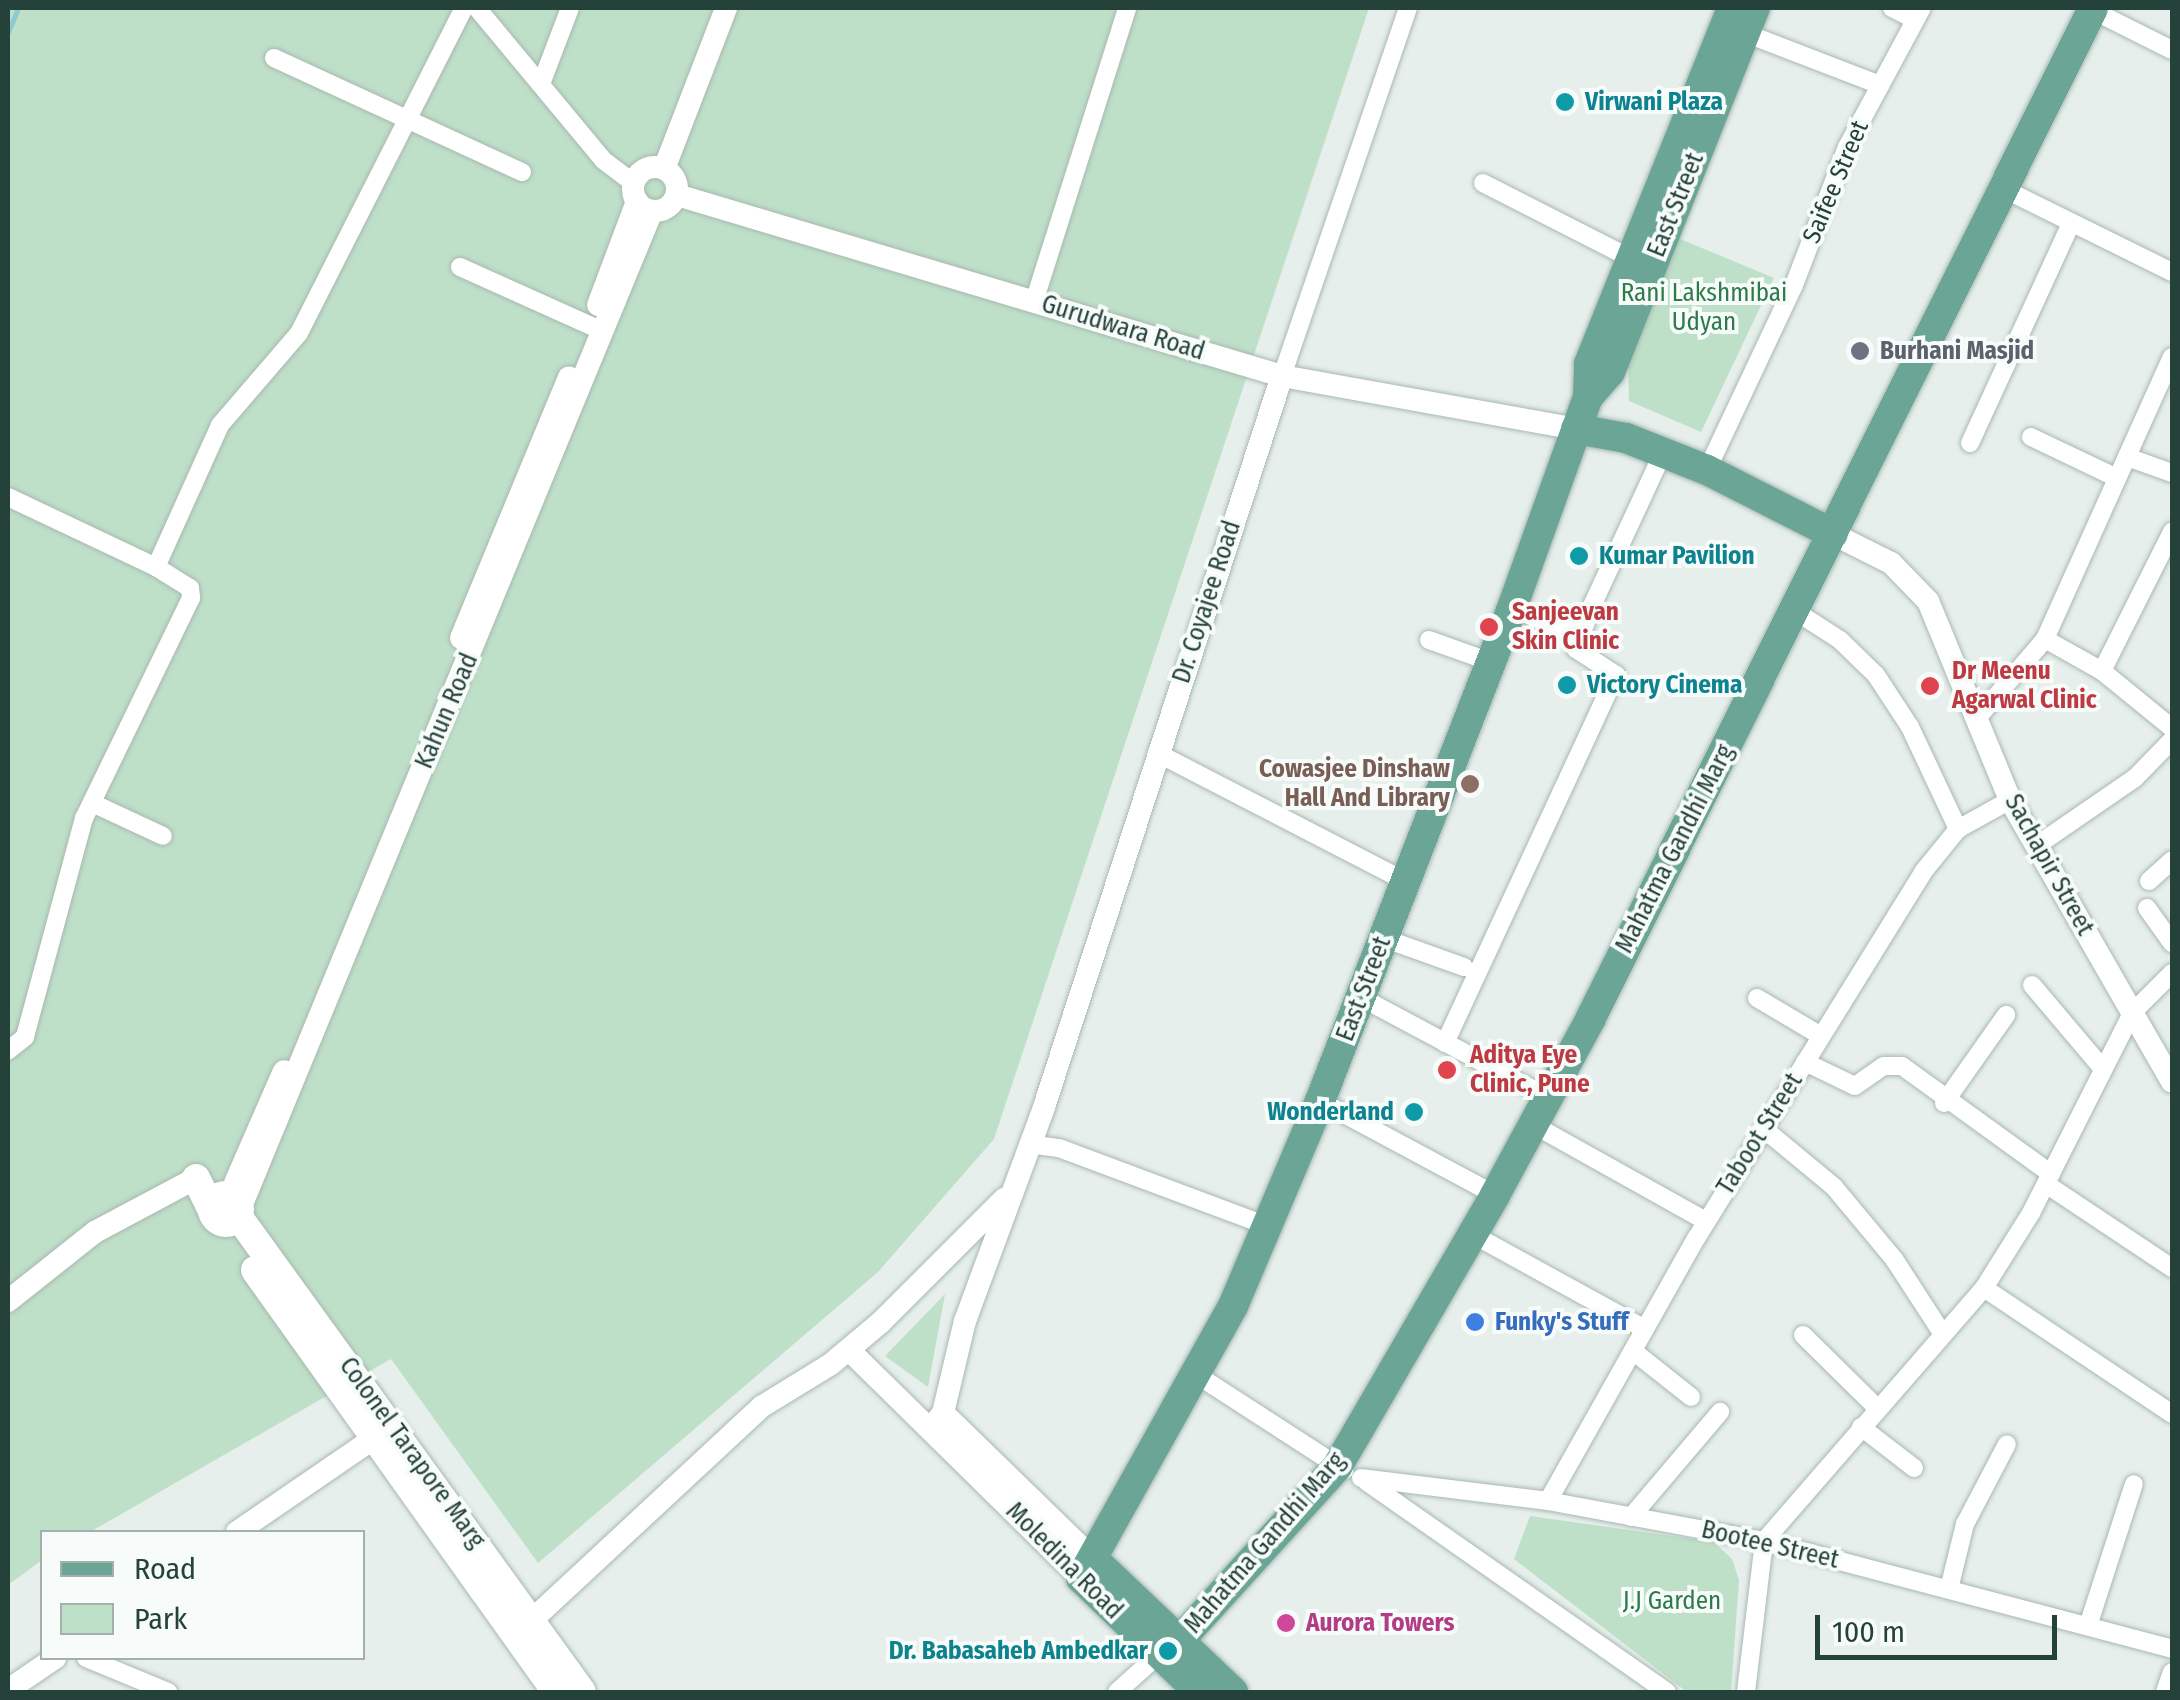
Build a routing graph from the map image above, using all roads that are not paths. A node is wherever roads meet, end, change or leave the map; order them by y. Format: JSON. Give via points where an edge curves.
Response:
{"nodes":[{"id":1,"x":464,"y":8,"type":"edge"},
{"id":2,"x":477,"y":8,"type":"edge"},
{"id":3,"x":570,"y":8,"type":"edge"},
{"id":4,"x":726,"y":8,"type":"edge"},
{"id":5,"x":1127,"y":8,"type":"edge"},
{"id":6,"x":1408,"y":8,"type":"edge"},
{"id":7,"x":1892,"y":8,"type":"edge"},
{"id":8,"x":2093,"y":9,"type":"edge"},
{"id":9,"x":1918,"y":14,"type":"edge"},
{"id":10,"x":1744,"y":16,"type":"edge"},
{"id":11,"x":2172,"y":50,"type":"edge"},
{"id":12,"x":274,"y":58,"type":"dead end"},
{"id":13,"x":540,"y":84,"type":"junction"},
{"id":14,"x":1880,"y":85,"type":"junction"},
{"id":15,"x":404,"y":117,"type":"junction"},
{"id":16,"x":664,"y":169,"type":"junction"},
{"id":17,"x":522,"y":172,"type":"dead end"},
{"id":18,"x":1483,"y":183,"type":"dead end"},
{"id":19,"x":2004,"y":189,"type":"junction"},
{"id":20,"x":677,"y":195,"type":"junction"},
{"id":21,"x":641,"y":199,"type":"junction"},
{"id":22,"x":2071,"y":223,"type":"junction"},
{"id":23,"x":1632,"y":259,"type":"junction"},
{"id":24,"x":460,"y":267,"type":"dead end"},
{"id":25,"x":2172,"y":272,"type":"edge"},
{"id":26,"x":1034,"y":302,"type":"junction"},
{"id":27,"x":590,"y":326,"type":"junction"},
{"id":28,"x":2172,"y":357,"type":"edge"},
{"id":29,"x":1282,"y":376,"type":"junction"},
{"id":30,"x":1588,"y":397,"type":"junction"},
{"id":31,"x":1576,"y":429,"type":"junction"},
{"id":32,"x":2030,"y":437,"type":"dead end"},
{"id":33,"x":1970,"y":443,"type":"dead end"},
{"id":34,"x":1662,"y":452,"type":"junction"},
{"id":35,"x":2127,"y":457,"type":"junction"},
{"id":36,"x":1707,"y":470,"type":"junction"},
{"id":37,"x":2172,"y":474,"type":"edge"},
{"id":38,"x":2117,"y":478,"type":"junction"},
{"id":39,"x":8,"y":497,"type":"edge"},
{"id":40,"x":2172,"y":532,"type":"edge"},
{"id":41,"x":1833,"y":534,"type":"junction"},
{"id":42,"x":156,"y":567,"type":"junction"},
{"id":43,"x":1512,"y":608,"type":"junction"},
{"id":44,"x":1795,"y":611,"type":"junction"},
{"id":45,"x":1586,"y":621,"type":"junction"},
{"id":46,"x":2045,"y":639,"type":"junction"},
{"id":47,"x":1429,"y":640,"type":"dead end"},
{"id":48,"x":1488,"y":661,"type":"junction"},
{"id":49,"x":2102,"y":671,"type":"junction"},
{"id":50,"x":1979,"y":716,"type":"junction"},
{"id":51,"x":2171,"y":727,"type":"edge"},
{"id":52,"x":1157,"y":754,"type":"junction"},
{"id":53,"x":2010,"y":800,"type":"junction"},
{"id":54,"x":92,"y":803,"type":"junction"},
{"id":55,"x":1958,"y":830,"type":"junction"},
{"id":56,"x":163,"y":836,"type":"dead end"},
{"id":57,"x":2036,"y":846,"type":"junction"},
{"id":58,"x":2172,"y":860,"type":"edge"},
{"id":59,"x":1403,"y":880,"type":"junction"},
{"id":60,"x":2149,"y":881,"type":"dead end"},
{"id":61,"x":2147,"y":908,"type":"dead end"},
{"id":62,"x":1383,"y":938,"type":"junction"},
{"id":63,"x":2172,"y":943,"type":"edge"},
{"id":64,"x":1464,"y":967,"type":"dead end"},
{"id":65,"x":2172,"y":973,"type":"edge"},
{"id":66,"x":2032,"y":985,"type":"dead end"},
{"id":67,"x":1362,"y":998,"type":"junction"},
{"id":68,"x":1757,"y":998,"type":"dead end"},
{"id":69,"x":2132,"y":1012,"type":"junction"},
{"id":70,"x":2006,"y":1015,"type":"dead end"},
{"id":71,"x":1821,"y":1036,"type":"junction"},
{"id":72,"x":1446,"y":1043,"type":"junction"},
{"id":73,"x":8,"y":1051,"type":"edge"},
{"id":74,"x":1805,"y":1062,"type":"junction"},
{"id":75,"x":2103,"y":1070,"type":"junction"},
{"id":76,"x":2172,"y":1082,"type":"edge"},
{"id":77,"x":1320,"y":1101,"type":"junction"},
{"id":78,"x":1944,"y":1102,"type":"junction"},
{"id":79,"x":1541,"y":1111,"type":"junction"},
{"id":80,"x":1764,"y":1129,"type":"junction"},
{"id":81,"x":1029,"y":1144,"type":"junction"},
{"id":82,"x":196,"y":1178,"type":"joint"},
{"id":83,"x":2048,"y":1179,"type":"junction"},
{"id":84,"x":1495,"y":1194,"type":"junction"},
{"id":85,"x":1006,"y":1196,"type":"junction"},
{"id":86,"x":227,"y":1208,"type":"junction"},
{"id":87,"x":1706,"y":1221,"type":"junction"},
{"id":88,"x":1268,"y":1226,"type":"junction"},
{"id":89,"x":1472,"y":1234,"type":"junction"},
{"id":90,"x":939,"y":1263,"type":"junction"},
{"id":91,"x":2172,"y":1268,"type":"edge"},
{"id":92,"x":976,"y":1287,"type":"junction"},
{"id":93,"x":1984,"y":1288,"type":"junction"},
{"id":94,"x":8,"y":1301,"type":"edge"},
{"id":95,"x":1645,"y":1329,"type":"junction"},
{"id":96,"x":1942,"y":1334,"type":"junction"},
{"id":97,"x":1802,"y":1335,"type":"dead end"},
{"id":98,"x":1632,"y":1351,"type":"junction"},
{"id":99,"x":840,"y":1356,"type":"junction"},
{"id":100,"x":1194,"y":1373,"type":"junction"},
{"id":101,"x":1691,"y":1397,"type":"dead end"},
{"id":102,"x":1877,"y":1408,"type":"junction"},
{"id":103,"x":2171,"y":1408,"type":"edge"},
{"id":104,"x":1720,"y":1412,"type":"dead end"},
{"id":105,"x":937,"y":1420,"type":"junction"},
{"id":106,"x":1861,"y":1427,"type":"junction"},
{"id":107,"x":384,"y":1431,"type":"junction"},
{"id":108,"x":2007,"y":1444,"type":"dead end"},
{"id":109,"x":1914,"y":1468,"type":"dead end"},
{"id":110,"x":1349,"y":1472,"type":"junction"},
{"id":111,"x":2134,"y":1484,"type":"dead end"},
{"id":112,"x":1548,"y":1502,"type":"junction"},
{"id":113,"x":1632,"y":1516,"type":"junction"},
{"id":114,"x":239,"y":1530,"type":"edge"},
{"id":115,"x":1764,"y":1541,"type":"junction"},
{"id":116,"x":1087,"y":1568,"type":"junction"},
{"id":117,"x":1949,"y":1589,"type":"junction"},
{"id":118,"x":2088,"y":1626,"type":"junction"},
{"id":119,"x":523,"y":1628,"type":"junction"},
{"id":120,"x":1169,"y":1647,"type":"junction"},
{"id":121,"x":2172,"y":1649,"type":"edge"},
{"id":122,"x":52,"y":1660,"type":"edge"},
{"id":123,"x":91,"y":1660,"type":"edge"},
{"id":124,"x":2172,"y":1672,"type":"edge"},
{"id":125,"x":8,"y":1690,"type":"edge"},
{"id":126,"x":168,"y":1692,"type":"edge"},
{"id":127,"x":556,"y":1692,"type":"edge"},
{"id":128,"x":582,"y":1692,"type":"edge"},
{"id":129,"x":1117,"y":1692,"type":"edge"},
{"id":130,"x":1199,"y":1692,"type":"edge"},
{"id":131,"x":1233,"y":1692,"type":"edge"},
{"id":132,"x":1667,"y":1692,"type":"edge"},
{"id":133,"x":1746,"y":1692,"type":"edge"},
{"id":134,"x":2165,"y":1692,"type":"edge"}],
"edges":[{"from":1,"to":15,"type":"street"},
{"from":2,"to":13,"type":"street"},
{"from":3,"to":13,"type":"street"},
{"from":4,"to":16,"type":"street"},
{"from":5,"to":26,"type":"street"},
{"from":6,"to":29,"type":"street","name":"Dr. Coyajee Road"},
{"from":7,"to":9,"type":"street"},
{"from":8,"to":11,"type":"street"},
{"from":8,"to":19,"type":"main road","name":"Mahatma Gandhi Marg"},
{"from":9,"to":14,"type":"street","name":"Saifee Street"},
{"from":10,"to":14,"type":"street"},
{"from":10,"to":23,"type":"main road","name":"East Street"},
{"from":10,"to":30,"type":"main road","name":"East Street","via":[[1610,372]]},
{"from":12,"to":15,"type":"street"},
{"from":13,"to":21,"type":"street"},
{"from":14,"to":36,"type":"street","name":"Saifee Street"},
{"from":15,"to":17,"type":"street"},
{"from":15,"to":42,"type":"street","via":[[299,333],[220,425]]},
{"from":16,"to":20,"type":"street"},
{"from":16,"to":21,"type":"street","via":[[646,169]]},
{"from":18,"to":23,"type":"street"},
{"from":19,"to":22,"type":"street"},
{"from":19,"to":41,"type":"main road","name":"Mahatma Gandhi Marg"},
{"from":20,"to":21,"type":"street","via":[[670,206]]},
{"from":20,"to":26,"type":"street","name":"Gurudwara Road"},
{"from":21,"to":27,"type":"street","name":"Kahun Road"},
{"from":21,"to":86,"type":"street","name":"Kahun Road"},
{"from":22,"to":25,"type":"street"},
{"from":22,"to":33,"type":"street"},
{"from":23,"to":30,"type":"main road","name":"East Street","via":[[1590,364]]},
{"from":24,"to":27,"type":"street"},
{"from":26,"to":29,"type":"street","name":"Gurudwara Road"},
{"from":27,"to":86,"type":"street","name":"Kahun Road"},
{"from":28,"to":35,"type":"street"},
{"from":29,"to":31,"type":"street","name":"Gurudwara Road"},
{"from":29,"to":52,"type":"street","name":"Dr. Coyajee Road"},
{"from":30,"to":31,"type":"main road","name":"East Street"},
{"from":31,"to":34,"type":"main road"},
{"from":31,"to":43,"type":"main road","name":"East Street"},
{"from":32,"to":38,"type":"street"},
{"from":34,"to":36,"type":"main road"},
{"from":34,"to":45,"type":"street"},
{"from":35,"to":37,"type":"street"},
{"from":35,"to":38,"type":"street"},
{"from":36,"to":41,"type":"main road"},
{"from":38,"to":46,"type":"street"},
{"from":39,"to":42,"type":"street"},
{"from":40,"to":49,"type":"street"},
{"from":41,"to":44,"type":"main road","name":"Mahatma Gandhi Marg"},
{"from":41,"to":50,"type":"street","name":"Sachapir Street","via":[[1891,564],[1928,601]]},
{"from":42,"to":54,"type":"street","via":[[190,588],[191,598]]},
{"from":43,"to":45,"type":"street","via":[[1564,630]]},
{"from":43,"to":48,"type":"main road","name":"East Street"},
{"from":44,"to":55,"type":"street","via":[[1840,640],[1876,675],[1910,727]]},
{"from":44,"to":79,"type":"main road","name":"Mahatma Gandhi Marg"},
{"from":45,"to":72,"type":"street","via":[[1576,649],[1616,675]]},
{"from":46,"to":49,"type":"street"},
{"from":46,"to":50,"type":"street"},
{"from":47,"to":48,"type":"street"},
{"from":48,"to":59,"type":"main road","name":"East Street"},
{"from":49,"to":51,"type":"street"},
{"from":50,"to":53,"type":"street","name":"Sachapir Street"},
{"from":51,"to":57,"type":"street","name":"Sachapir Street","via":[[2135,778]]},
{"from":52,"to":59,"type":"street"},
{"from":52,"to":81,"type":"street","name":"Dr. Coyajee Road"},
{"from":53,"to":55,"type":"street","name":"Taboot Street"},
{"from":53,"to":57,"type":"street","name":"Sachapir Street"},
{"from":54,"to":56,"type":"street"},
{"from":54,"to":73,"type":"street","via":[[64,878],[25,1037]]},
{"from":55,"to":71,"type":"street","name":"Taboot Street","via":[[1924,872]]},
{"from":57,"to":69,"type":"street","name":"Sachapir Street"},
{"from":58,"to":60,"type":"street"},
{"from":59,"to":62,"type":"main road","name":"East Street"},
{"from":61,"to":63,"type":"street"},
{"from":62,"to":64,"type":"street"},
{"from":62,"to":67,"type":"main road","name":"East Street"},
{"from":65,"to":69,"type":"street"},
{"from":66,"to":75,"type":"street"},
{"from":67,"to":72,"type":"street"},
{"from":67,"to":77,"type":"main road","name":"East Street"},
{"from":68,"to":71,"type":"street"},
{"from":69,"to":75,"type":"street"},
{"from":69,"to":76,"type":"street"},
{"from":70,"to":78,"type":"street"},
{"from":71,"to":74,"type":"street","name":"Taboot Street"},
{"from":72,"to":79,"type":"street"},
{"from":74,"to":78,"type":"street","via":[[1855,1086],[1892,1063]]},
{"from":74,"to":80,"type":"street","name":"Taboot Street"},
{"from":75,"to":83,"type":"street"},
{"from":77,"to":84,"type":"street"},
{"from":77,"to":88,"type":"main road","name":"East Street"},
{"from":78,"to":83,"type":"street"},
{"from":79,"to":84,"type":"main road","name":"Mahatma Gandhi Marg"},
{"from":79,"to":87,"type":"street"},
{"from":80,"to":87,"type":"street","name":"Taboot Street"},
{"from":80,"to":96,"type":"street","via":[[1834,1188],[1894,1259]]},
{"from":81,"to":85,"type":"street","name":"Dr. Coyajee Road"},
{"from":81,"to":88,"type":"street","via":[[1059,1148]]},
{"from":82,"to":86,"type":"main road"},
{"from":82,"to":94,"type":"street","via":[[95,1232]]},
{"from":83,"to":91,"type":"street"},
{"from":83,"to":93,"type":"street"},
{"from":84,"to":89,"type":"main road","name":"Mahatma Gandhi Marg"},
{"from":85,"to":90,"type":"street"},
{"from":85,"to":92,"type":"street","name":"Dr. Coyajee Road"},
{"from":86,"to":107,"type":"main road","name":"Colonel Tarapore Marg"},
{"from":87,"to":95,"type":"street","name":"Taboot Street"},
{"from":88,"to":100,"type":"main road","name":"East Street"},
{"from":89,"to":95,"type":"street"},
{"from":89,"to":110,"type":"main road","name":"Mahatma Gandhi Marg"},
{"from":90,"to":92,"type":"street","via":[[952,1264]]},
{"from":90,"to":99,"type":"street"},
{"from":92,"to":105,"type":"street","name":"Dr. Coyajee Road"},
{"from":93,"to":96,"type":"street"},
{"from":93,"to":103,"type":"street"},
{"from":95,"to":98,"type":"street","name":"Taboot Street"},
{"from":96,"to":102,"type":"street"},
{"from":97,"to":102,"type":"street"},
{"from":98,"to":101,"type":"street"},
{"from":98,"to":112,"type":"street","name":"Taboot Street"},
{"from":99,"to":105,"type":"street"},
{"from":99,"to":119,"type":"street","via":[[761,1407]]},
{"from":100,"to":110,"type":"street"},
{"from":100,"to":116,"type":"main road","name":"East Street"},
{"from":102,"to":106,"type":"street"},
{"from":104,"to":113,"type":"street"},
{"from":105,"to":116,"type":"street"},
{"from":106,"to":109,"type":"street"},
{"from":106,"to":115,"type":"street"},
{"from":107,"to":114,"type":"street"},
{"from":107,"to":119,"type":"main road","name":"Colonel Tarapore Marg"},
{"from":108,"to":117,"type":"street","via":[[1965,1524]]},
{"from":110,"to":112,"type":"street","name":"Bootee Street"},
{"from":110,"to":120,"type":"main road","name":"Mahatma Gandhi Marg"},
{"from":110,"to":132,"type":"street"},
{"from":111,"to":118,"type":"street"},
{"from":112,"to":113,"type":"street","name":"Bootee Street"},
{"from":113,"to":115,"type":"street","name":"Bootee Street"},
{"from":115,"to":117,"type":"street","name":"Bootee Street"},
{"from":115,"to":133,"type":"street"},
{"from":116,"to":120,"type":"main road","name":"Moledina Road"},
{"from":117,"to":118,"type":"street","name":"Bootee Street"},
{"from":118,"to":121,"type":"street","name":"Bootee Street"},
{"from":119,"to":127,"type":"main road","name":"Colonel Tarapore Marg"},
{"from":119,"to":128,"type":"main road","name":"Colonel Tarapore Marg"},
{"from":120,"to":129,"type":"street","name":"Mahatma Gandhi Marg"},
{"from":120,"to":130,"type":"main road","name":"Moledina Road"},
{"from":120,"to":131,"type":"main road","name":"Moledina Road"},
{"from":122,"to":125,"type":"street"},
{"from":123,"to":126,"type":"street"},
{"from":124,"to":134,"type":"street"}]}
